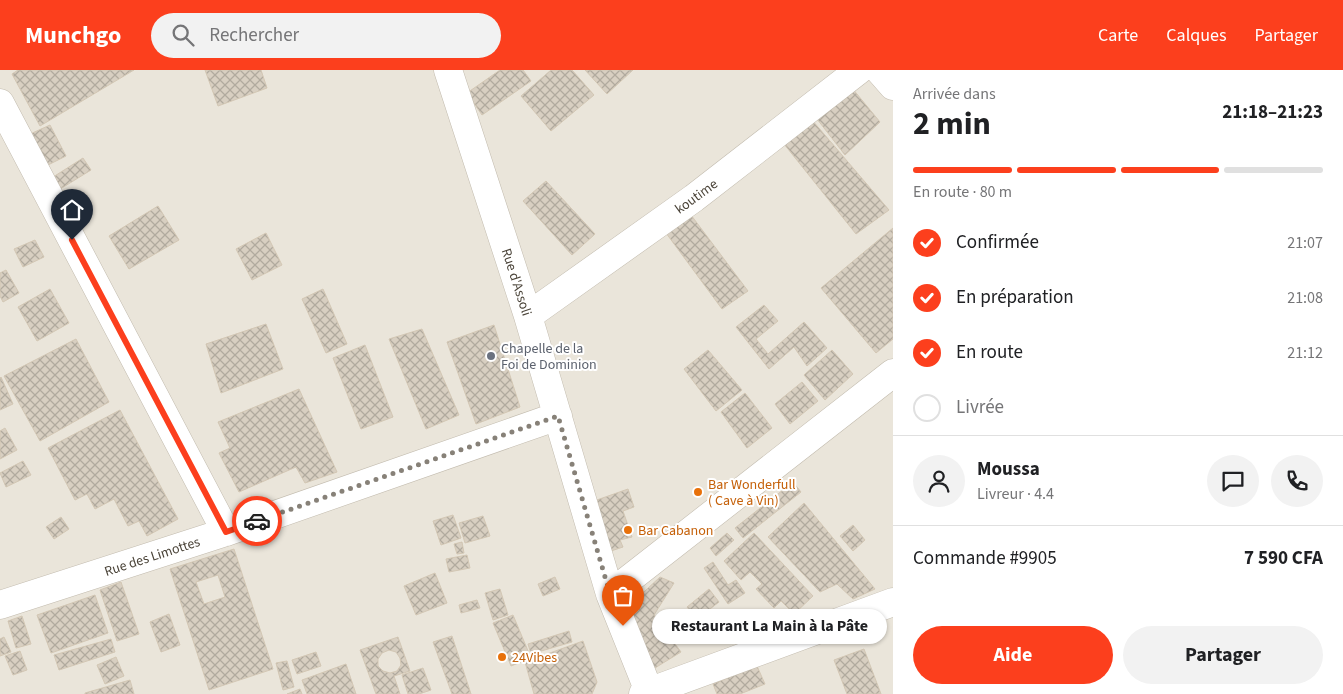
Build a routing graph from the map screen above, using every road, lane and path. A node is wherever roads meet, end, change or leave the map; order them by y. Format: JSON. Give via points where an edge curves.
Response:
{"nodes":[{"id":1,"x":448,"y":70,"type":"edge"},
{"id":2,"x":859,"y":70,"type":"edge"},
{"id":3,"x":880,"y":70,"type":"edge"},
{"id":4,"x":893,"y":86,"type":"edge"},
{"id":5,"x":0,"y":103,"type":"edge"},
{"id":6,"x":528,"y":316,"type":"junction"},
{"id":7,"x":893,"y":373,"type":"edge"},
{"id":8,"x":558,"y":416,"type":"junction"},
{"id":9,"x":226,"y":532,"type":"junction"},
{"id":10,"x":610,"y":594,"type":"junction"},
{"id":11,"x":893,"y":602,"type":"edge"},
{"id":12,"x":0,"y":605,"type":"edge"},
{"id":13,"x":647,"y":693,"type":"edge"}],
"edges":[{"from":1,"to":6,"type":"street","name":"Rue d'Assoli"},
{"from":2,"to":6,"type":"street","name":"koutime","via":[[694,198]]},
{"from":3,"to":4,"type":"street"},
{"from":5,"to":9,"type":"street"},
{"from":6,"to":8,"type":"street","name":"Rue d'Assoli"},
{"from":7,"to":10,"type":"street"},
{"from":8,"to":9,"type":"street","name":"Rue des Limottes"},
{"from":8,"to":10,"type":"street","name":"Rue d'Assoli"},
{"from":9,"to":12,"type":"street","name":"Rue des Limottes"},
{"from":10,"to":13,"type":"street","name":"Rue d'Assoli"},
{"from":11,"to":13,"type":"street"}]}
